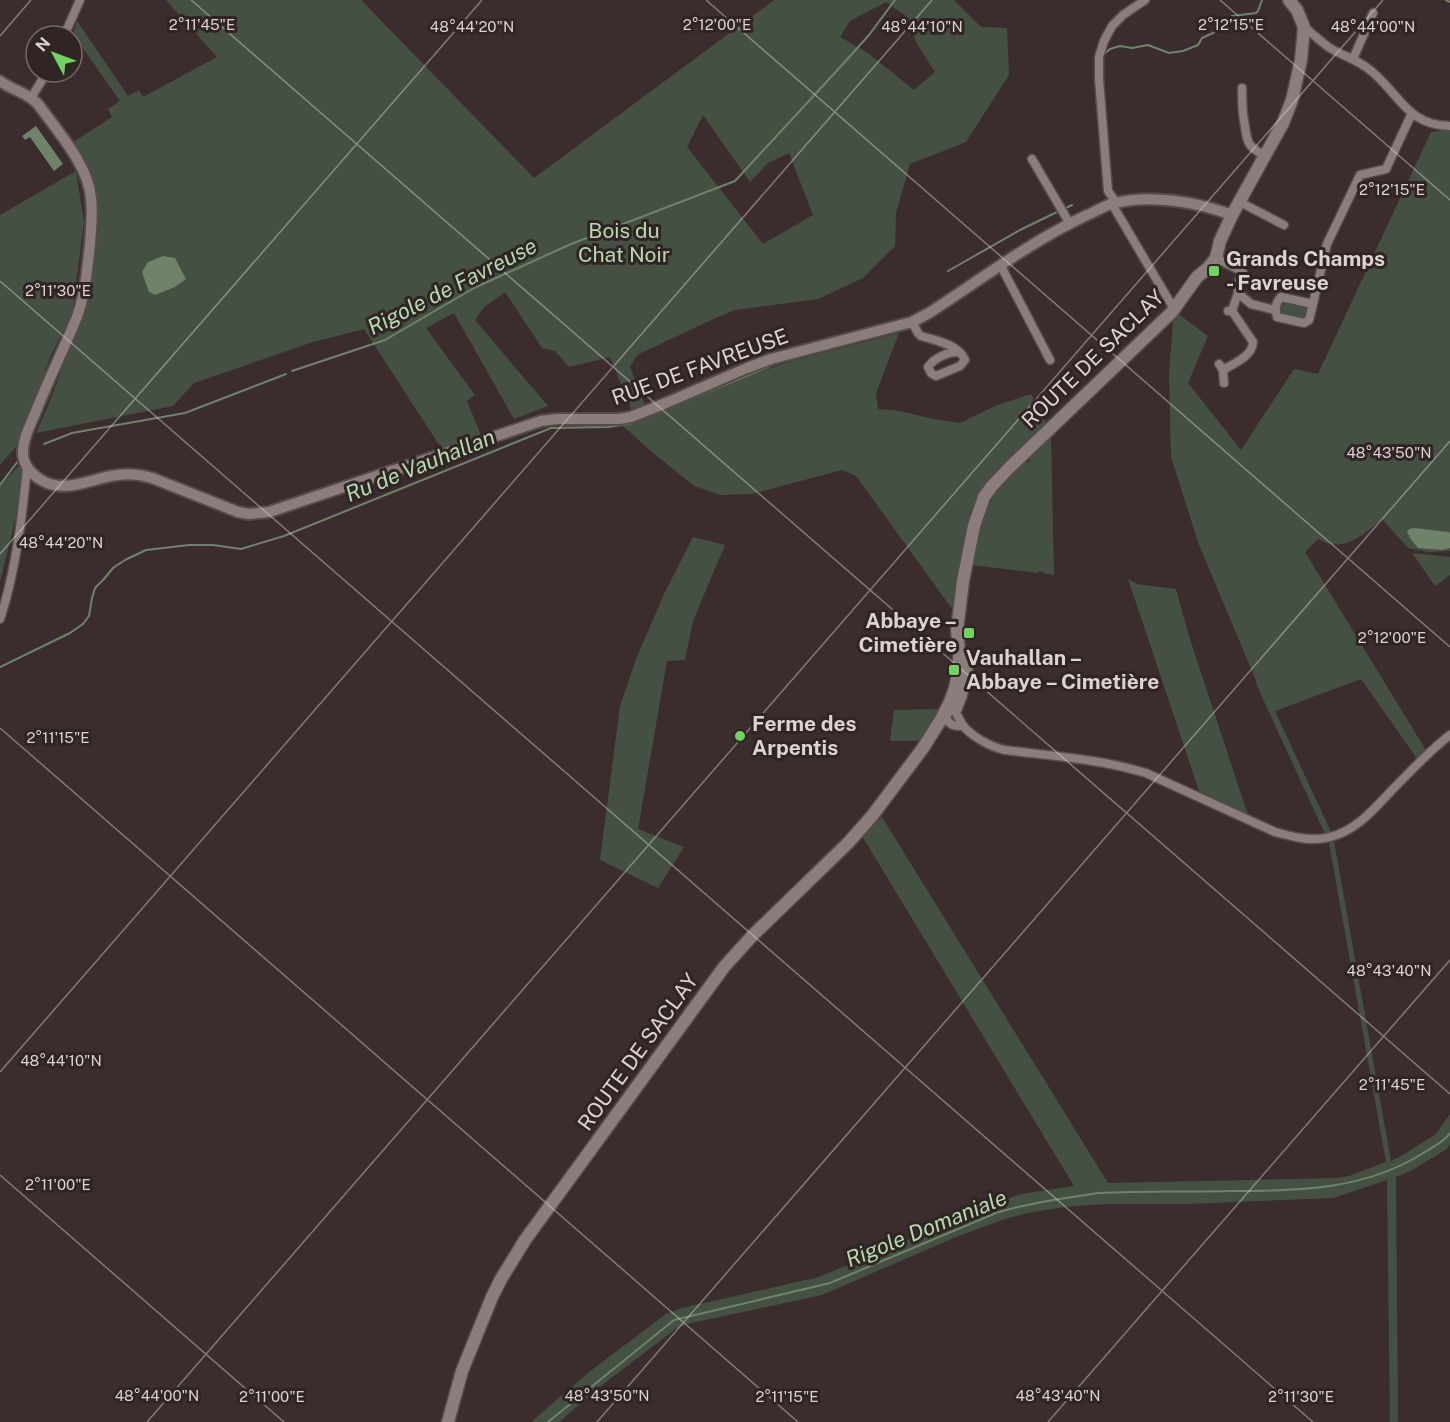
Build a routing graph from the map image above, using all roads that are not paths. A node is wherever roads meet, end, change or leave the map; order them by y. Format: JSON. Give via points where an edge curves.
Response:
{"nodes":[{"id":1,"x":80,"y":0,"type":"edge"},
{"id":2,"x":1145,"y":0,"type":"edge"},
{"id":3,"x":1289,"y":0,"type":"edge"},
{"id":4,"x":1373,"y":13,"type":"dead end"},
{"id":5,"x":69,"y":24,"type":"edge"},
{"id":6,"x":1304,"y":27,"type":"junction"},
{"id":7,"x":1353,"y":58,"type":"junction"},
{"id":8,"x":0,"y":81,"type":"edge"},
{"id":9,"x":40,"y":84,"type":"edge"},
{"id":10,"x":1242,"y":88,"type":"dead end"},
{"id":11,"x":31,"y":98,"type":"junction"},
{"id":12,"x":1412,"y":113,"type":"junction"},
{"id":13,"x":1450,"y":126,"type":"edge"},
{"id":14,"x":1265,"y":156,"type":"junction"},
{"id":15,"x":1032,"y":159,"type":"dead end"},
{"id":16,"x":1240,"y":202,"type":"junction"},
{"id":17,"x":1112,"y":204,"type":"junction"},
{"id":18,"x":1232,"y":215,"type":"junction"},
{"id":19,"x":1070,"y":224,"type":"junction"},
{"id":20,"x":1284,"y":225,"type":"dead end"},
{"id":21,"x":1216,"y":258,"type":"junction"},
{"id":22,"x":1001,"y":266,"type":"junction"},
{"id":23,"x":1238,"y":293,"type":"junction"},
{"id":24,"x":1313,"y":304,"type":"junction"},
{"id":25,"x":1174,"y":309,"type":"junction"},
{"id":26,"x":1275,"y":310,"type":"junction"},
{"id":27,"x":912,"y":322,"type":"junction"},
{"id":28,"x":958,"y":352,"type":"dead end"},
{"id":29,"x":1050,"y":360,"type":"dead end"},
{"id":30,"x":1224,"y":383,"type":"dead end"},
{"id":31,"x":27,"y":467,"type":"junction"},
{"id":32,"x":960,"y":616,"type":"junction"},
{"id":33,"x":0,"y":619,"type":"edge"},
{"id":34,"x":955,"y":688,"type":"junction"},
{"id":35,"x":952,"y":717,"type":"junction"},
{"id":36,"x":963,"y":726,"type":"junction"},
{"id":37,"x":1450,"y":735,"type":"edge"},
{"id":38,"x":924,"y":748,"type":"junction"},
{"id":39,"x":448,"y":1422,"type":"edge"}],
"edges":[{"from":1,"to":5,"type":"street"},
{"from":2,"to":17,"type":"street","via":[[1112,26],[1099,57],[1103,139]]},
{"from":3,"to":6,"type":"main road"},
{"from":4,"to":7,"type":"street"},
{"from":6,"to":7,"type":"street","via":[[1330,48]]},
{"from":6,"to":14,"type":"main road","name":"ROUTE DE SACLAY","via":[[1292,100]]},
{"from":7,"to":12,"type":"street","via":[[1380,78]]},
{"from":8,"to":11,"type":"street"},
{"from":9,"to":11,"type":"street"},
{"from":10,"to":14,"type":"street","via":[[1245,135],[1255,150]]},
{"from":11,"to":31,"type":"street","via":[[81,167],[92,210],[82,303],[26,436],[23,459]]},
{"from":12,"to":13,"type":"street","via":[[1431,124]]},
{"from":12,"to":24,"type":"street","via":[[1386,169],[1360,174],[1327,244]]},
{"from":14,"to":16,"type":"main road","name":"ROUTE DE SACLAY"},
{"from":15,"to":19,"type":"street"},
{"from":16,"to":18,"type":"main road","name":"ROUTE DE SACLAY"},
{"from":16,"to":20,"type":"street"},
{"from":17,"to":18,"type":"street","name":"RUE DE FAVREUSE","via":[[1161,199],[1206,206]]},
{"from":17,"to":19,"type":"street","name":"RUE DE FAVREUSE"},
{"from":17,"to":25,"type":"street"},
{"from":18,"to":21,"type":"main road","name":"ROUTE DE SACLAY"},
{"from":19,"to":22,"type":"street","name":"RUE DE FAVREUSE"},
{"from":21,"to":23,"type":"street","via":[[1243,273]]},
{"from":21,"to":25,"type":"main road","name":"ROUTE DE SACLAY"},
{"from":22,"to":27,"type":"street","name":"RUE DE FAVREUSE"},
{"from":22,"to":29,"type":"street"},
{"from":23,"to":26,"type":"street","via":[[1251,304]]},
{"from":23,"to":30,"type":"street","via":[[1229,311],[1253,342],[1253,348],[1248,355],[1221,367]]},
{"from":24,"to":26,"type":"street","via":[[1281,297]]},
{"from":24,"to":26,"type":"street","via":[[1309,320],[1304,323],[1277,317]]},
{"from":25,"to":32,"type":"main road","name":"ROUTE DE SACLAY","via":[[984,497],[974,526]]},
{"from":27,"to":28,"type":"street","via":[[921,336],[951,345]]},
{"from":27,"to":31,"type":"street","name":"RUE DE FAVREUSE","via":[[771,359],[631,417],[541,421],[269,512],[249,514],[227,508],[142,475],[123,474],[54,486]]},
{"from":31,"to":33,"type":"street","via":[[20,536]]},
{"from":32,"to":34,"type":"main road","name":"ROUTE DE SACLAY"},
{"from":32,"to":35,"type":"main road","name":"ROUTE DE SACLAY","via":[[968,650],[967,673]]},
{"from":34,"to":35,"type":"street","name":"ROUTE DE SACLAY","via":[[956,696],[946,718]]},
{"from":34,"to":38,"type":"main road","name":"ROUTE DE SACLAY"},
{"from":35,"to":36,"type":"street"},
{"from":35,"to":36,"type":"street","via":[[954,726]]},
{"from":35,"to":38,"type":"main road","name":"ROUTE DE SACLAY"},
{"from":36,"to":37,"type":"street","via":[[995,748],[1146,773],[1275,832],[1312,839],[1330,837],[1364,819]]},
{"from":38,"to":39,"type":"main road","name":"ROUTE DE SACLAY","via":[[859,831],[724,967],[525,1240],[492,1297],[462,1371]]}]}
